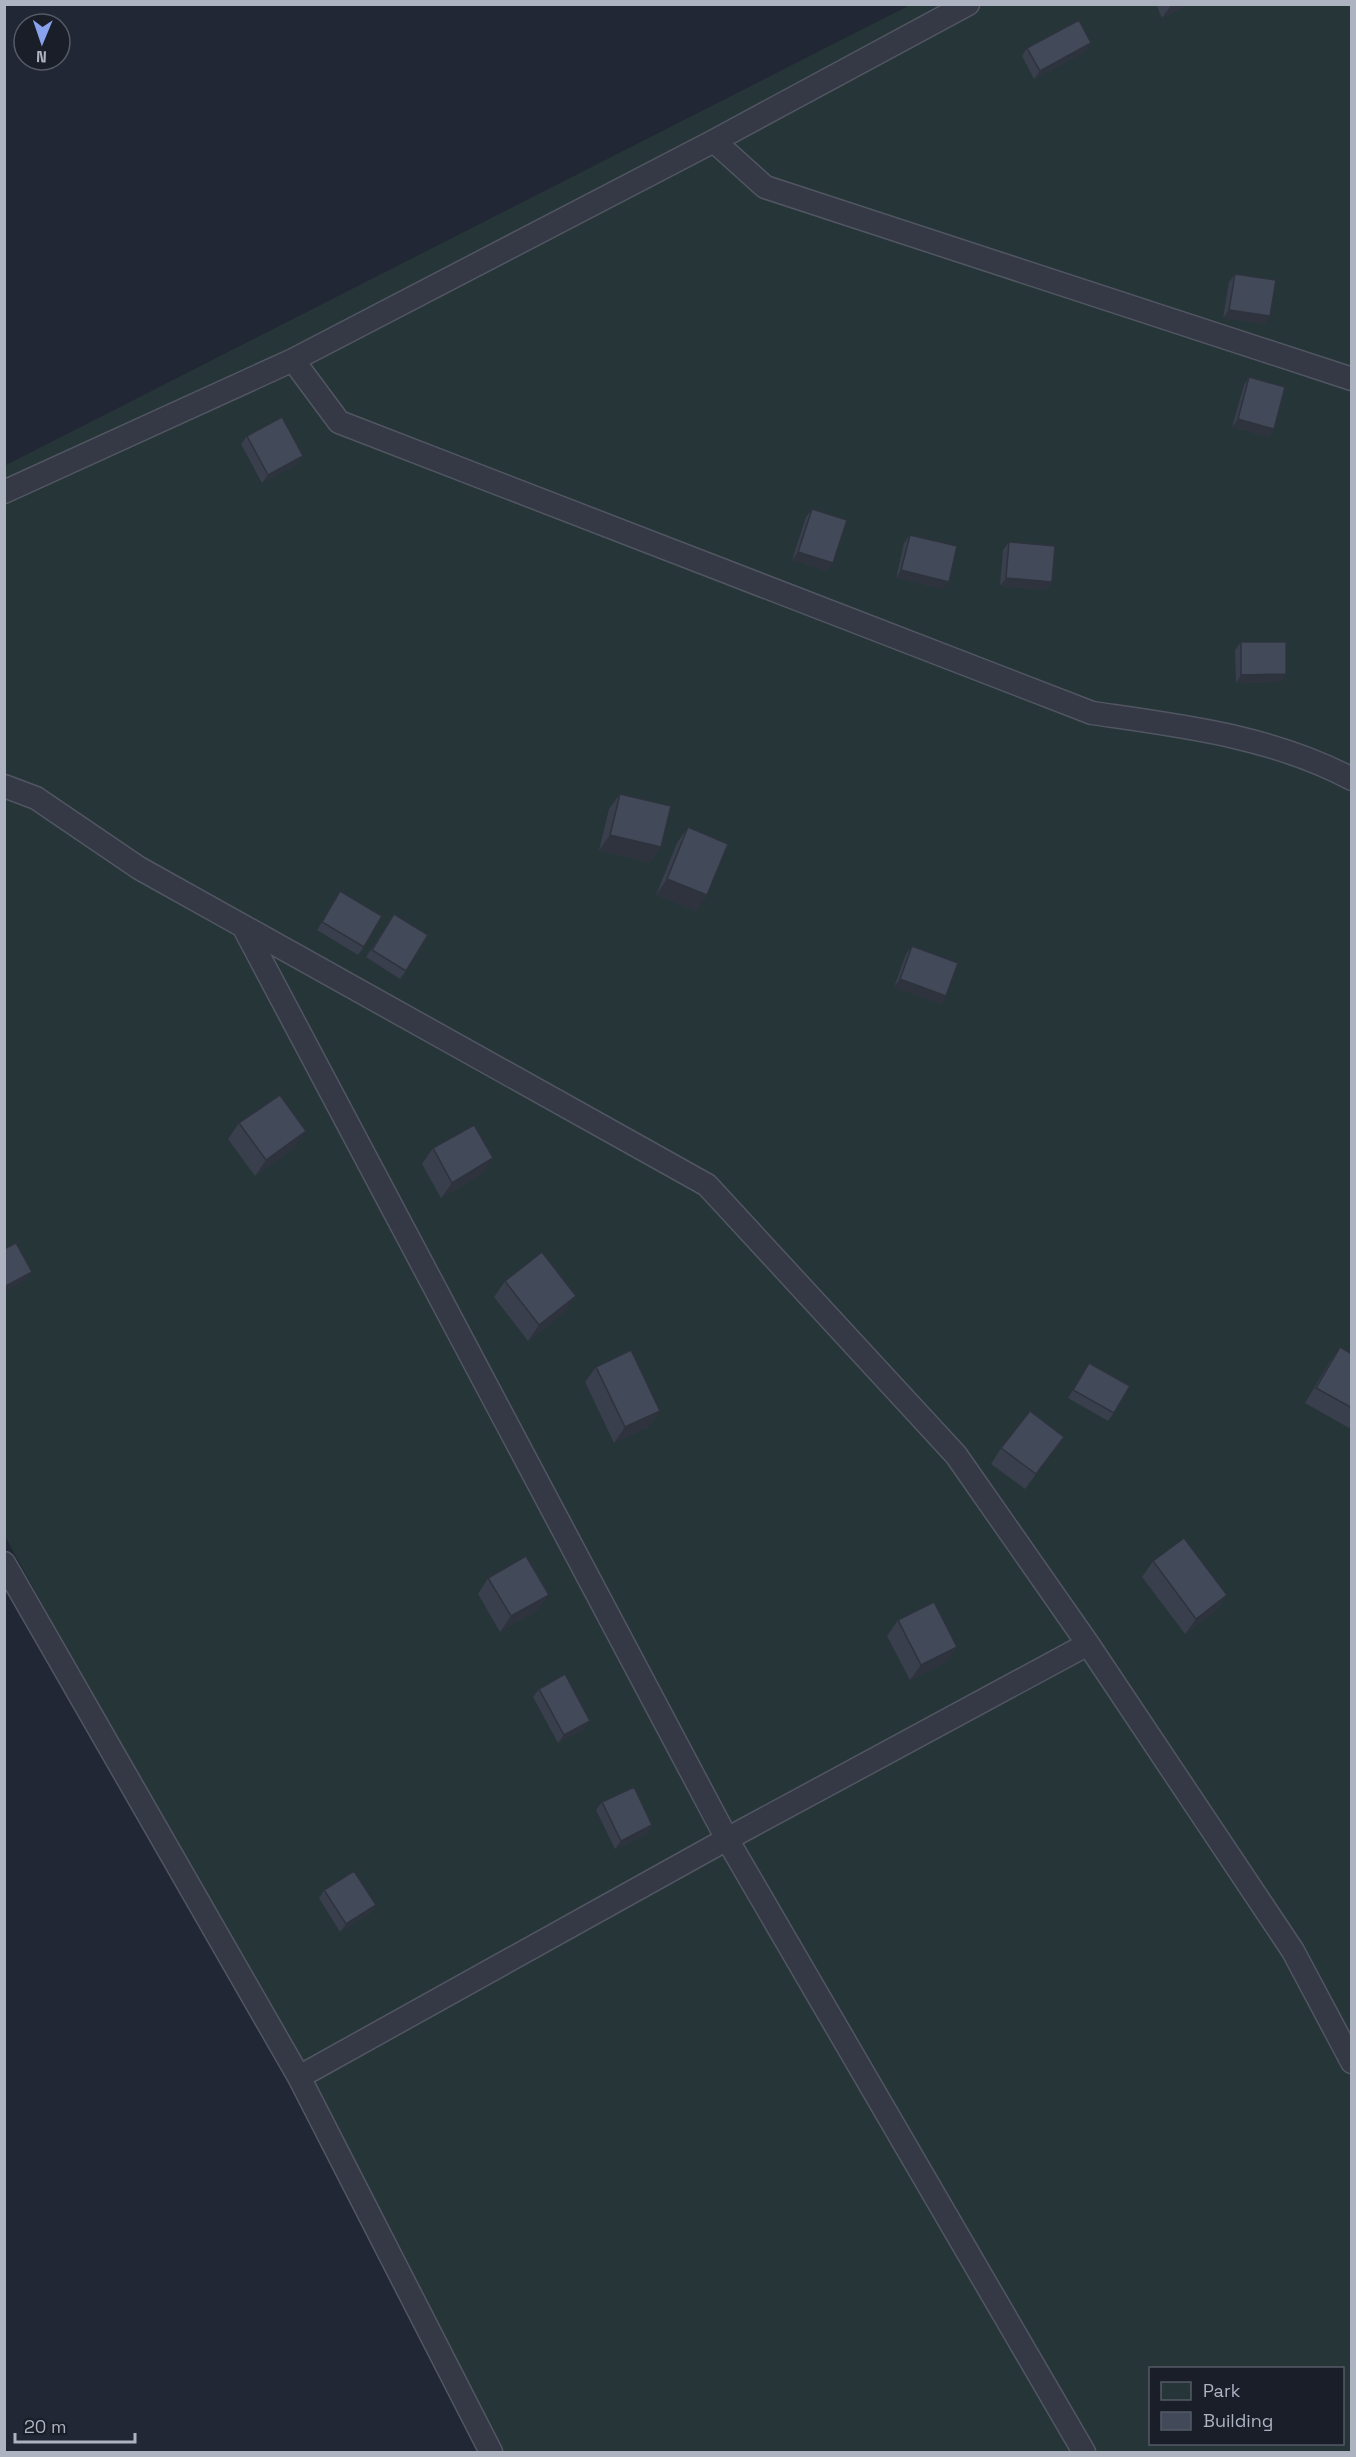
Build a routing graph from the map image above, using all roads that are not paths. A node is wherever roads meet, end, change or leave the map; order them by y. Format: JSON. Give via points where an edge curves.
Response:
{"nodes":[{"id":1,"x":968,"y":4,"type":"edge"},
{"id":2,"x":714,"y":141,"type":"junction"},
{"id":3,"x":293,"y":360,"type":"junction"},
{"id":4,"x":1352,"y":379,"type":"edge"},
{"id":5,"x":4,"y":492,"type":"edge"},
{"id":6,"x":1352,"y":779,"type":"edge"},
{"id":7,"x":4,"y":786,"type":"edge"},
{"id":8,"x":243,"y":926,"type":"junction"},
{"id":9,"x":4,"y":1563,"type":"edge"},
{"id":10,"x":1088,"y":1644,"type":"junction"},
{"id":11,"x":727,"y":1839,"type":"junction"},
{"id":12,"x":1352,"y":2062,"type":"edge"},
{"id":13,"x":299,"y":2078,"type":"junction"},
{"id":14,"x":491,"y":2452,"type":"edge"},
{"id":15,"x":1084,"y":2452,"type":"edge"}],
"edges":[{"from":1,"to":2,"type":"lane"},
{"from":2,"to":3,"type":"lane"},
{"from":2,"to":4,"type":"lane","via":[[765,187]]},
{"from":3,"to":5,"type":"lane"},
{"from":3,"to":6,"type":"lane","via":[[339,422],[1092,713],[1223,733],[1320,762]]},
{"from":7,"to":8,"type":"lane","via":[[36,798],[139,868]]},
{"from":8,"to":10,"type":"lane","via":[[707,1185],[956,1455]]},
{"from":8,"to":11,"type":"lane"},
{"from":9,"to":13,"type":"lane"},
{"from":10,"to":11,"type":"lane"},
{"from":10,"to":12,"type":"lane","via":[[1293,1951]]},
{"from":11,"to":13,"type":"lane"},
{"from":11,"to":15,"type":"lane"},
{"from":13,"to":14,"type":"lane"}]}
